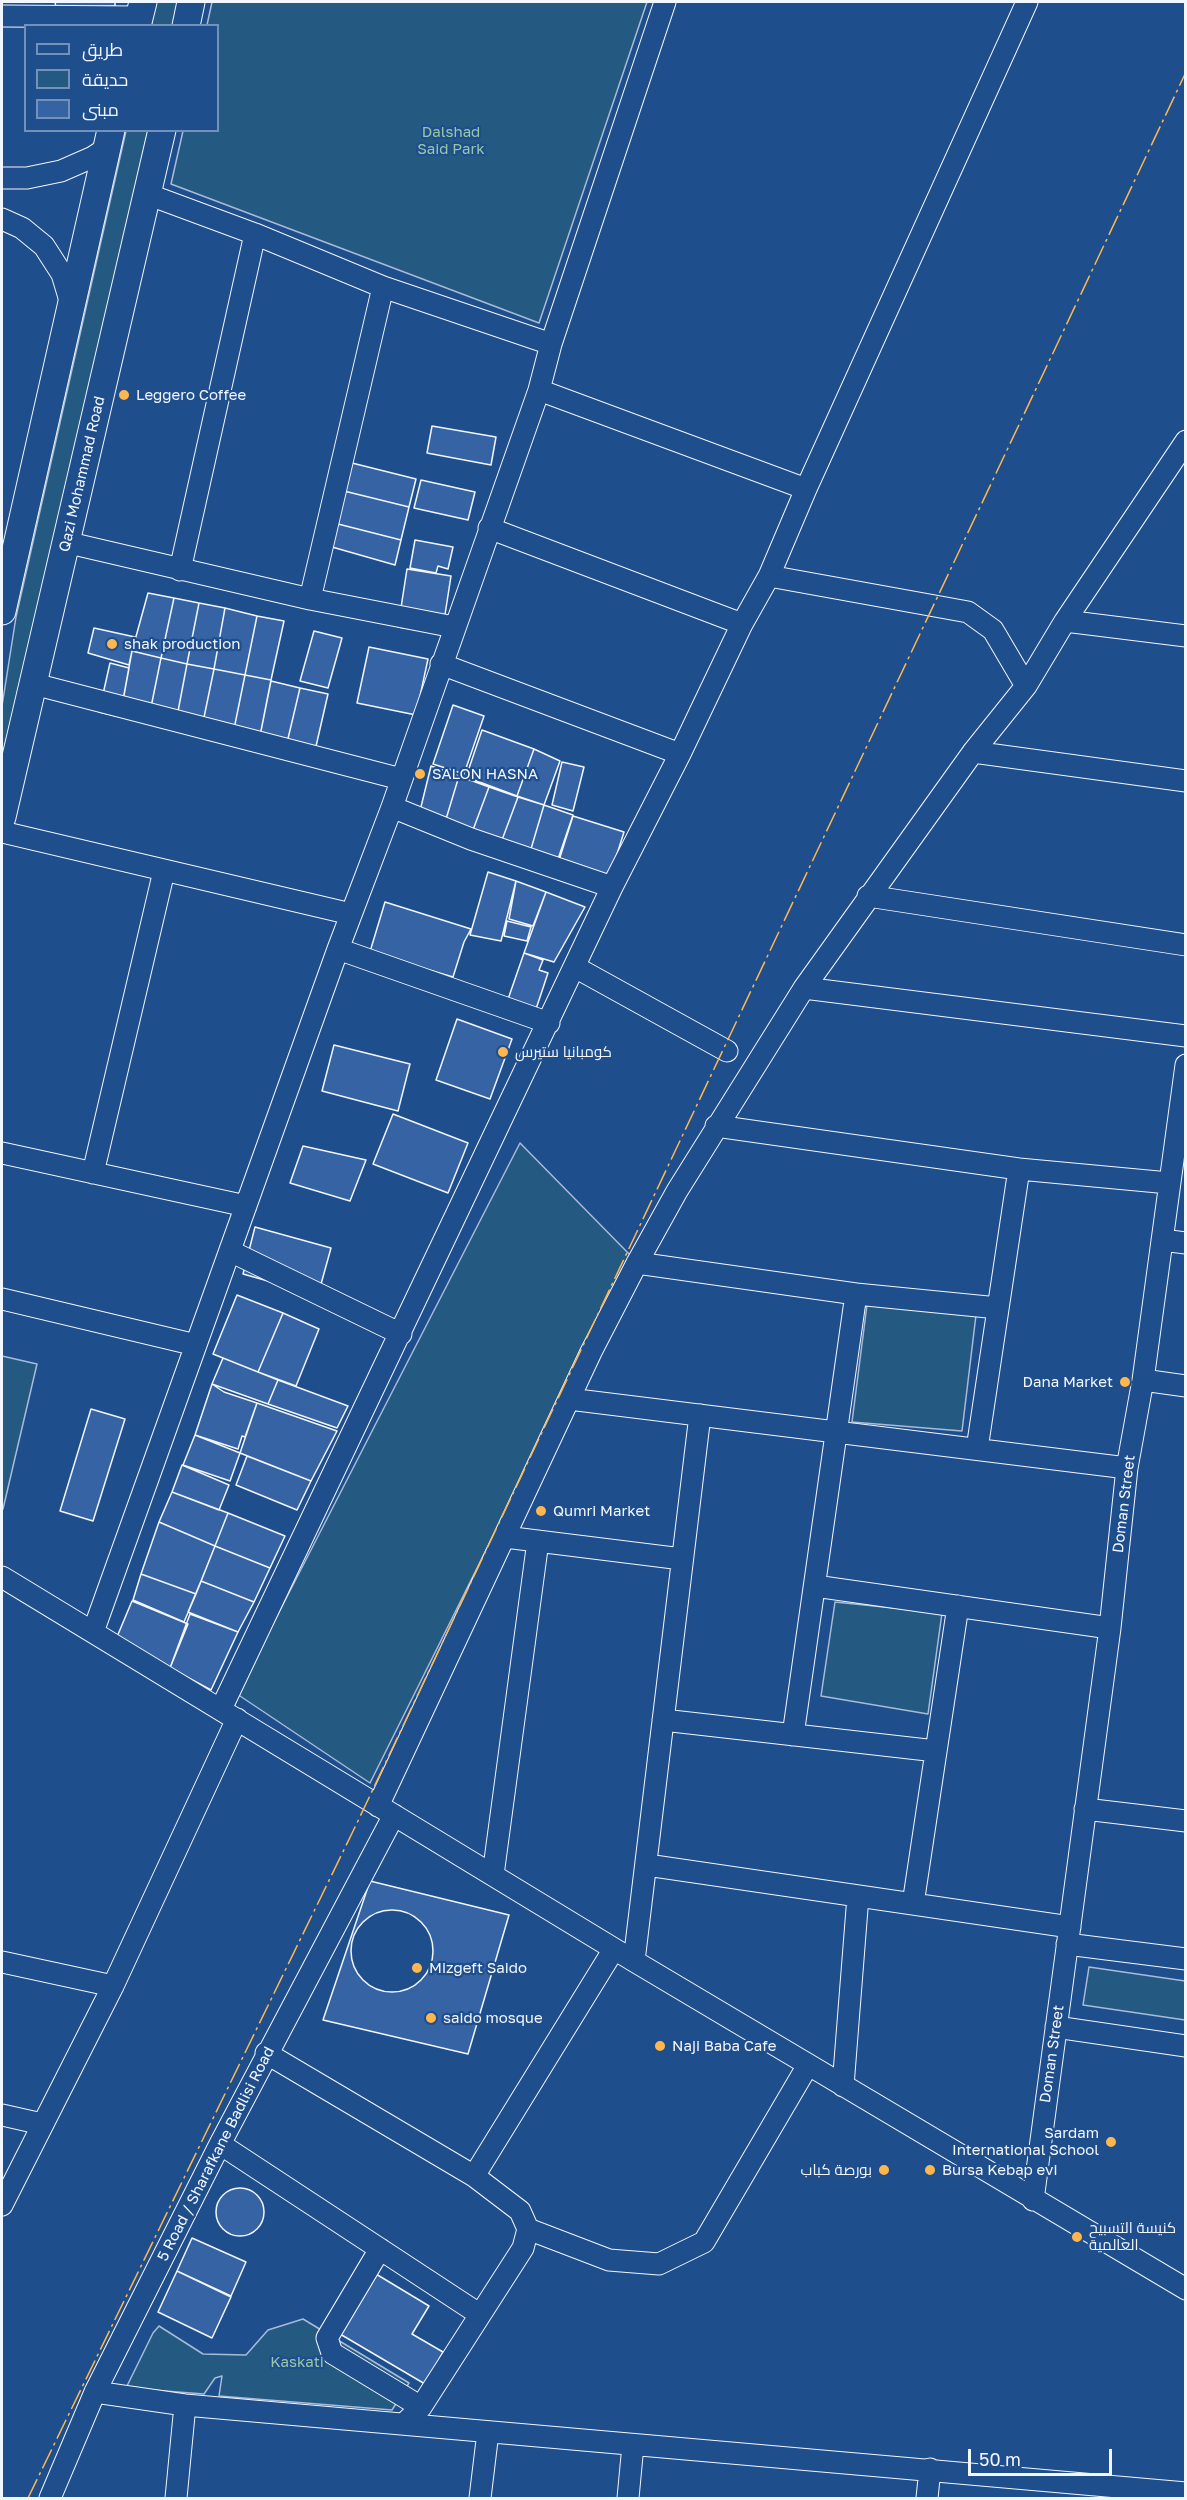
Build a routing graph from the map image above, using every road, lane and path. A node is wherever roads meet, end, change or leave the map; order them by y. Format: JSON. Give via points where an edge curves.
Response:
{"nodes":[{"id":1,"x":191,"y":2,"type":"edge"},
{"id":2,"x":665,"y":2,"type":"edge"},
{"id":3,"x":1027,"y":2,"type":"edge"},
{"id":4,"x":140,"y":15,"type":"edge"},
{"id":5,"x":2,"y":16,"type":"edge"},
{"id":6,"x":186,"y":24,"type":"edge"},
{"id":7,"x":162,"y":132,"type":"edge"},
{"id":8,"x":109,"y":139,"type":"edge"},
{"id":9,"x":2,"y":178,"type":"edge"},
{"id":10,"x":147,"y":194,"type":"junction"},
{"id":11,"x":2,"y":219,"type":"edge"},
{"id":12,"x":255,"y":234,"type":"junction"},
{"id":13,"x":382,"y":287,"type":"junction"},
{"id":14,"x":71,"y":306,"type":"junction"},
{"id":15,"x":551,"y":344,"type":"junction"},
{"id":16,"x":539,"y":390,"type":"junction"},
{"id":17,"x":1185,"y":441,"type":"edge"},
{"id":18,"x":806,"y":489,"type":"junction"},
{"id":19,"x":489,"y":528,"type":"junction"},
{"id":20,"x":65,"y":542,"type":"junction"},
{"id":21,"x":180,"y":570,"type":"junction"},
{"id":22,"x":769,"y":576,"type":"junction"},
{"id":23,"x":310,"y":599,"type":"junction"},
{"id":24,"x":2,"y":611,"type":"edge"},
{"id":25,"x":1065,"y":621,"type":"junction"},
{"id":26,"x":742,"y":624,"type":"junction"},
{"id":27,"x":454,"y":627,"type":"junction"},
{"id":28,"x":1185,"y":636,"type":"edge"},
{"id":29,"x":441,"y":664,"type":"junction"},
{"id":30,"x":34,"y":684,"type":"junction"},
{"id":31,"x":1026,"y":686,"type":"junction"},
{"id":32,"x":973,"y":753,"type":"junction"},
{"id":33,"x":680,"y":754,"type":"junction"},
{"id":34,"x":401,"y":779,"type":"junction"},
{"id":35,"x":1185,"y":781,"type":"edge"},
{"id":36,"x":392,"y":807,"type":"junction"},
{"id":37,"x":2,"y":818,"type":"edge"},
{"id":38,"x":2,"y":831,"type":"edge"},
{"id":39,"x":164,"y":871,"type":"junction"},
{"id":40,"x":612,"y":887,"type":"junction"},
{"id":41,"x":868,"y":896,"type":"junction"},
{"id":42,"x":351,"y":914,"type":"junction"},
{"id":43,"x":1185,"y":945,"type":"edge"},
{"id":44,"x":338,"y":949,"type":"junction"},
{"id":45,"x":575,"y":967,"type":"junction"},
{"id":46,"x":804,"y":988,"type":"junction"},
{"id":47,"x":549,"y":1023,"type":"junction"},
{"id":48,"x":1185,"y":1036,"type":"edge"},
{"id":49,"x":727,"y":1051,"type":"dead end"},
{"id":50,"x":1185,"y":1065,"type":"edge"},
{"id":51,"x":1183,"y":1098,"type":"edge"},
{"id":52,"x":716,"y":1126,"type":"junction"},
{"id":53,"x":2,"y":1153,"type":"edge"},
{"id":54,"x":1020,"y":1169,"type":"junction"},
{"id":55,"x":93,"y":1173,"type":"junction"},
{"id":56,"x":1169,"y":1183,"type":"junction"},
{"id":57,"x":246,"y":1206,"type":"junction"},
{"id":58,"x":1162,"y":1240,"type":"junction"},
{"id":59,"x":1185,"y":1243,"type":"edge"},
{"id":60,"x":230,"y":1251,"type":"junction"},
{"id":61,"x":637,"y":1263,"type":"junction"},
{"id":62,"x":856,"y":1294,"type":"junction"},
{"id":63,"x":2,"y":1299,"type":"edge"},
{"id":64,"x":998,"y":1308,"type":"junction"},
{"id":65,"x":401,"y":1334,"type":"junction"},
{"id":66,"x":196,"y":1345,"type":"junction"},
{"id":67,"x":1143,"y":1380,"type":"junction"},
{"id":68,"x":1185,"y":1386,"type":"edge"},
{"id":69,"x":569,"y":1399,"type":"junction"},
{"id":70,"x":700,"y":1415,"type":"junction"},
{"id":71,"x":835,"y":1432,"type":"junction"},
{"id":72,"x":977,"y":1449,"type":"junction"},
{"id":73,"x":1127,"y":1468,"type":"junction"},
{"id":74,"x":505,"y":1537,"type":"junction"},
{"id":75,"x":538,"y":1541,"type":"junction"},
{"id":76,"x":681,"y":1559,"type":"junction"},
{"id":77,"x":2,"y":1577,"type":"edge"},
{"id":78,"x":814,"y":1586,"type":"junction"},
{"id":79,"x":958,"y":1606,"type":"junction"},
{"id":80,"x":1110,"y":1628,"type":"junction"},
{"id":81,"x":93,"y":1632,"type":"junction"},
{"id":82,"x":229,"y":1714,"type":"junction"},
{"id":83,"x":663,"y":1720,"type":"junction"},
{"id":84,"x":793,"y":1735,"type":"junction"},
{"id":85,"x":936,"y":1751,"type":"junction"},
{"id":86,"x":1085,"y":1809,"type":"junction"},
{"id":87,"x":386,"y":1810,"type":"junction"},
{"id":88,"x":1185,"y":1821,"type":"edge"},
{"id":89,"x":647,"y":1865,"type":"junction"},
{"id":90,"x":493,"y":1875,"type":"junction"},
{"id":91,"x":858,"y":1896,"type":"junction"},
{"id":92,"x":913,"y":1904,"type":"junction"},
{"id":93,"x":1068,"y":1935,"type":"junction"},
{"id":94,"x":614,"y":1949,"type":"junction"},
{"id":95,"x":1185,"y":1959,"type":"edge"},
{"id":96,"x":634,"y":1961,"type":"junction"},
{"id":97,"x":2,"y":1962,"type":"edge"},
{"id":98,"x":112,"y":1986,"type":"junction"},
{"id":99,"x":1056,"y":2027,"type":"junction"},
{"id":100,"x":1185,"y":2046,"type":"edge"},
{"id":101,"x":266,"y":2053,"type":"junction"},
{"id":102,"x":808,"y":2065,"type":"junction"},
{"id":103,"x":843,"y":2086,"type":"junction"},
{"id":104,"x":2,"y":2115,"type":"edge"},
{"id":105,"x":42,"y":2124,"type":"junction"},
{"id":106,"x":219,"y":2144,"type":"junction"},
{"id":107,"x":474,"y":2176,"type":"junction"},
{"id":108,"x":1033,"y":2200,"type":"junction"},
{"id":109,"x":2,"y":2205,"type":"edge"},
{"id":110,"x":528,"y":2229,"type":"junction"},
{"id":111,"x":380,"y":2249,"type":"junction"},
{"id":112,"x":1185,"y":2289,"type":"edge"},
{"id":113,"x":479,"y":2314,"type":"junction"},
{"id":114,"x":95,"y":2392,"type":"junction"},
{"id":115,"x":185,"y":2405,"type":"junction"},
{"id":116,"x":422,"y":2407,"type":"junction"},
{"id":117,"x":404,"y":2424,"type":"junction"},
{"id":118,"x":488,"y":2432,"type":"junction"},
{"id":119,"x":633,"y":2445,"type":"junction"},
{"id":120,"x":930,"y":2469,"type":"junction"},
{"id":121,"x":1185,"y":2493,"type":"edge"},
{"id":122,"x":1150,"y":2494,"type":"edge"},
{"id":123,"x":50,"y":2499,"type":"edge"},
{"id":124,"x":176,"y":2499,"type":"edge"},
{"id":125,"x":480,"y":2499,"type":"edge"},
{"id":126,"x":628,"y":2499,"type":"edge"},
{"id":127,"x":927,"y":2499,"type":"edge"}],
"edges":[{"from":1,"to":6,"type":"main road"},
{"from":2,"to":15,"type":"street"},
{"from":3,"to":18,"type":"street"},
{"from":4,"to":5,"type":"street"},
{"from":7,"to":10,"type":"main road","name":"Qazi Mohammad Road"},
{"from":8,"to":9,"type":"street","via":[[93,157],[61,171]]},
{"from":8,"to":14,"type":"main road"},
{"from":10,"to":12,"type":"street"},
{"from":10,"to":20,"type":"main road","name":"Qazi Mohammad Road"},
{"from":11,"to":14,"type":"street","via":[[22,228],[44,246],[62,274]]},
{"from":12,"to":13,"type":"street"},
{"from":12,"to":21,"type":"street"},
{"from":13,"to":15,"type":"street"},
{"from":13,"to":23,"type":"street"},
{"from":14,"to":24,"type":"main road"},
{"from":15,"to":16,"type":"street"},
{"from":16,"to":18,"type":"street"},
{"from":16,"to":19,"type":"street"},
{"from":17,"to":25,"type":"street","name":"5 Road / Sharafkane Badlisi Road"},
{"from":18,"to":22,"type":"street"},
{"from":19,"to":26,"type":"street"},
{"from":19,"to":27,"type":"street"},
{"from":20,"to":21,"type":"street"},
{"from":20,"to":30,"type":"main road","name":"Qazi Mohammad Road"},
{"from":21,"to":23,"type":"street"},
{"from":22,"to":26,"type":"street"},
{"from":22,"to":31,"type":"street","via":[[968,612],[993,630]]},
{"from":23,"to":27,"type":"street"},
{"from":25,"to":28,"type":"street"},
{"from":25,"to":31,"type":"street","name":"5 Road / Sharafkane Badlisi Road"},
{"from":26,"to":33,"type":"street"},
{"from":27,"to":29,"type":"street"},
{"from":29,"to":33,"type":"street"},
{"from":29,"to":34,"type":"street"},
{"from":30,"to":34,"type":"street"},
{"from":30,"to":37,"type":"main road","name":"Qazi Mohammad Road"},
{"from":31,"to":32,"type":"street","name":"5 Road / Sharafkane Badlisi Road"},
{"from":32,"to":35,"type":"street"},
{"from":32,"to":41,"type":"street","name":"5 Road / Sharafkane Badlisi Road"},
{"from":33,"to":40,"type":"street"},
{"from":34,"to":36,"type":"street"},
{"from":36,"to":40,"type":"street"},
{"from":36,"to":42,"type":"street"},
{"from":38,"to":39,"type":"street"},
{"from":39,"to":42,"type":"street"},
{"from":39,"to":55,"type":"street"},
{"from":40,"to":45,"type":"street"},
{"from":41,"to":43,"type":"street"},
{"from":41,"to":46,"type":"street","name":"5 Road / Sharafkane Badlisi Road"},
{"from":42,"to":44,"type":"street"},
{"from":44,"to":47,"type":"street"},
{"from":44,"to":57,"type":"street"},
{"from":45,"to":47,"type":"street"},
{"from":45,"to":49,"type":"street"},
{"from":46,"to":48,"type":"street"},
{"from":46,"to":52,"type":"street","name":"5 Road / Sharafkane Badlisi Road"},
{"from":47,"to":65,"type":"street"},
{"from":50,"to":51,"type":"street","name":"Doman Street"},
{"from":51,"to":56,"type":"street","name":"Doman Street"},
{"from":52,"to":54,"type":"street"},
{"from":52,"to":61,"type":"street","name":"5 Road / Sharafkane Badlisi Road"},
{"from":53,"to":55,"type":"street"},
{"from":54,"to":56,"type":"street"},
{"from":54,"to":64,"type":"street"},
{"from":55,"to":57,"type":"street"},
{"from":56,"to":58,"type":"street","name":"Doman Street"},
{"from":57,"to":60,"type":"street"},
{"from":58,"to":59,"type":"street"},
{"from":58,"to":67,"type":"street","name":"Doman Street"},
{"from":60,"to":65,"type":"street"},
{"from":60,"to":66,"type":"street"},
{"from":61,"to":62,"type":"street"},
{"from":61,"to":69,"type":"street","name":"5 Road / Sharafkane Badlisi Road"},
{"from":62,"to":64,"type":"street"},
{"from":62,"to":71,"type":"street"},
{"from":63,"to":66,"type":"street"},
{"from":64,"to":72,"type":"street"},
{"from":65,"to":82,"type":"street"},
{"from":66,"to":81,"type":"street"},
{"from":67,"to":68,"type":"street"},
{"from":67,"to":73,"type":"street","name":"Doman Street"},
{"from":69,"to":70,"type":"street"},
{"from":69,"to":74,"type":"street","name":"5 Road / Sharafkane Badlisi Road"},
{"from":70,"to":71,"type":"street"},
{"from":70,"to":76,"type":"street"},
{"from":71,"to":72,"type":"street"},
{"from":71,"to":78,"type":"street"},
{"from":72,"to":73,"type":"street"},
{"from":73,"to":80,"type":"street","name":"Doman Street"},
{"from":74,"to":75,"type":"street"},
{"from":74,"to":87,"type":"street","name":"5 Road / Sharafkane Badlisi Road"},
{"from":75,"to":76,"type":"street"},
{"from":75,"to":90,"type":"street"},
{"from":76,"to":83,"type":"street"},
{"from":77,"to":81,"type":"street"},
{"from":78,"to":79,"type":"street"},
{"from":78,"to":84,"type":"street"},
{"from":79,"to":80,"type":"street"},
{"from":79,"to":85,"type":"street"},
{"from":80,"to":86,"type":"street","name":"Doman Street"},
{"from":81,"to":82,"type":"street"},
{"from":82,"to":87,"type":"street"},
{"from":82,"to":98,"type":"street"},
{"from":83,"to":84,"type":"street"},
{"from":83,"to":89,"type":"street"},
{"from":84,"to":85,"type":"street"},
{"from":85,"to":92,"type":"street"},
{"from":86,"to":88,"type":"street"},
{"from":86,"to":93,"type":"street","name":"Doman Street"},
{"from":87,"to":90,"type":"street"},
{"from":87,"to":101,"type":"street","name":"5 Road / Sharafkane Badlisi Road"},
{"from":89,"to":91,"type":"street"},
{"from":89,"to":96,"type":"street"},
{"from":90,"to":94,"type":"street"},
{"from":91,"to":92,"type":"street"},
{"from":91,"to":103,"type":"street"},
{"from":92,"to":93,"type":"street"},
{"from":93,"to":95,"type":"street"},
{"from":93,"to":99,"type":"street","name":"Doman Street"},
{"from":94,"to":96,"type":"street"},
{"from":94,"to":107,"type":"street"},
{"from":96,"to":102,"type":"street"},
{"from":97,"to":98,"type":"street"},
{"from":98,"to":105,"type":"street"},
{"from":99,"to":100,"type":"street"},
{"from":99,"to":108,"type":"street","name":"Doman Street"},
{"from":101,"to":106,"type":"street","name":"5 Road / Sharafkane Badlisi Road"},
{"from":101,"to":107,"type":"street"},
{"from":102,"to":103,"type":"street"},
{"from":102,"to":110,"type":"street","via":[[704,2242],[659,2264],[609,2260]]},
{"from":103,"to":108,"type":"street"},
{"from":104,"to":105,"type":"street"},
{"from":105,"to":109,"type":"street"},
{"from":106,"to":111,"type":"street"},
{"from":106,"to":114,"type":"street","name":"5 Road / Sharafkane Badlisi Road"},
{"from":107,"to":110,"type":"street","via":[[520,2211]]},
{"from":108,"to":112,"type":"street"},
{"from":110,"to":113,"type":"street","via":[[523,2248]]},
{"from":111,"to":113,"type":"street"},
{"from":111,"to":116,"type":"street","via":[[327,2338],[333,2353]]},
{"from":113,"to":116,"type":"street"},
{"from":114,"to":115,"type":"street"},
{"from":114,"to":123,"type":"street","name":"5 Road / Sharafkane Badlisi Road"},
{"from":115,"to":117,"type":"street"},
{"from":115,"to":124,"type":"street"},
{"from":116,"to":117,"type":"street"},
{"from":117,"to":118,"type":"street"},
{"from":118,"to":119,"type":"street"},
{"from":118,"to":125,"type":"street"},
{"from":119,"to":120,"type":"street"},
{"from":119,"to":126,"type":"street"},
{"from":120,"to":122,"type":"street"},
{"from":120,"to":127,"type":"street"},
{"from":121,"to":122,"type":"street"}]}
